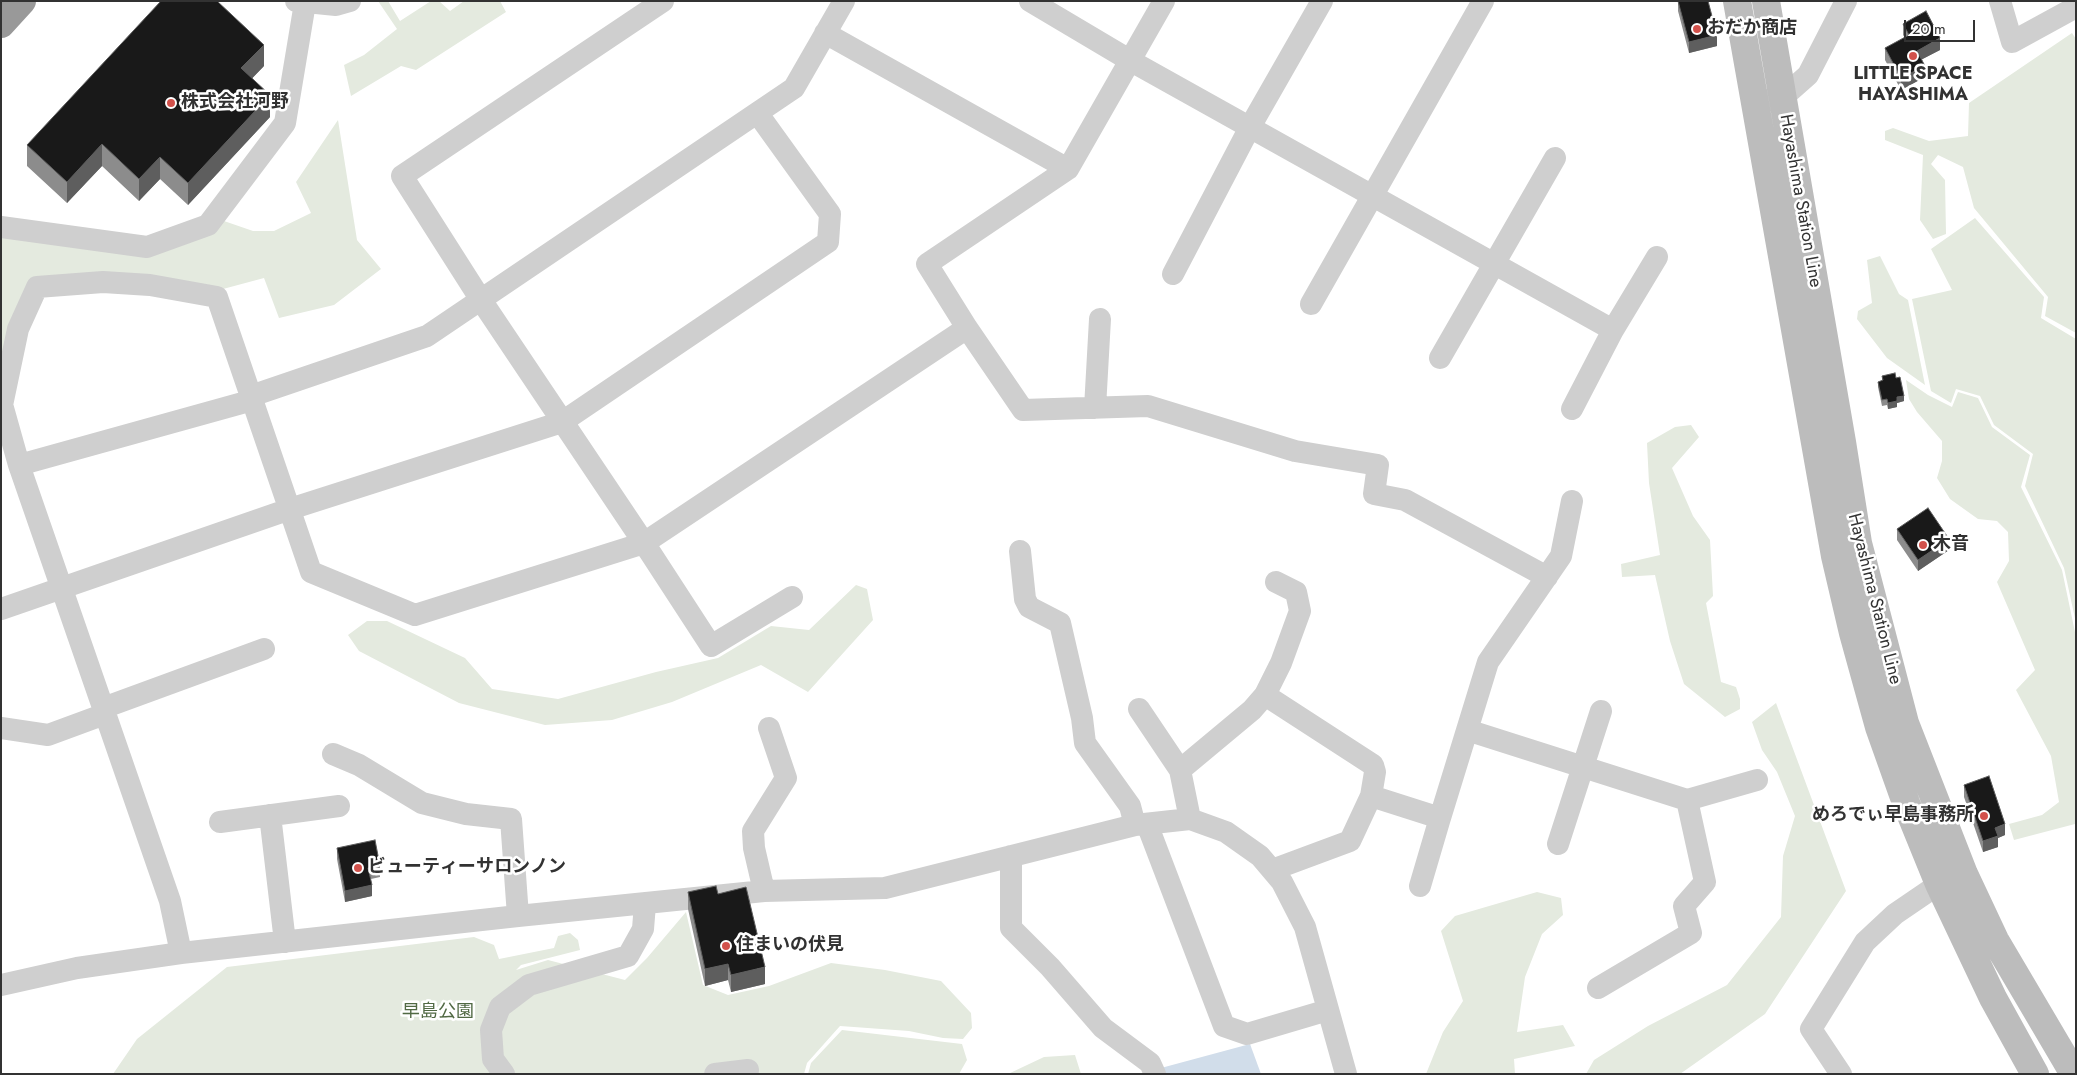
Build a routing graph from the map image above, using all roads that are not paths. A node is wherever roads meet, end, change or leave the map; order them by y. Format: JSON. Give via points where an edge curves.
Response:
{"nodes":[{"id":1,"x":22,"y":1,"type":"edge"},
{"id":2,"x":350,"y":1,"type":"edge"},
{"id":3,"x":663,"y":1,"type":"edge"},
{"id":4,"x":844,"y":1,"type":"edge"},
{"id":5,"x":1030,"y":1,"type":"edge"},
{"id":6,"x":1164,"y":1,"type":"edge"},
{"id":7,"x":1322,"y":1,"type":"edge"},
{"id":8,"x":1483,"y":1,"type":"edge"},
{"id":9,"x":1737,"y":1,"type":"edge"},
{"id":10,"x":1766,"y":1,"type":"edge"},
{"id":11,"x":1846,"y":1,"type":"edge"},
{"id":12,"x":2000,"y":1,"type":"edge"},
{"id":13,"x":300,"y":2,"type":"edge"},
{"id":14,"x":2076,"y":7,"type":"edge"},
{"id":15,"x":1,"y":24,"type":"edge"},
{"id":16,"x":825,"y":34,"type":"junction"},
{"id":17,"x":1131,"y":61,"type":"junction"},
{"id":18,"x":1782,"y":98,"type":"junction"},
{"id":19,"x":1755,"y":102,"type":"junction"},
{"id":20,"x":758,"y":114,"type":"junction"},
{"id":21,"x":1250,"y":127,"type":"junction"},
{"id":22,"x":1555,"y":158,"type":"dead end"},
{"id":23,"x":1068,"y":169,"type":"junction"},
{"id":24,"x":1373,"y":195,"type":"junction"},
{"id":25,"x":1,"y":227,"type":"edge"},
{"id":26,"x":1657,"y":256,"type":"dead end"},
{"id":27,"x":1494,"y":264,"type":"junction"},
{"id":28,"x":1173,"y":274,"type":"dead end"},
{"id":29,"x":481,"y":300,"type":"junction"},
{"id":30,"x":1311,"y":304,"type":"dead end"},
{"id":31,"x":1100,"y":320,"type":"dead end"},
{"id":32,"x":967,"y":328,"type":"junction"},
{"id":33,"x":1613,"y":330,"type":"junction"},
{"id":34,"x":1440,"y":358,"type":"dead end"},
{"id":35,"x":252,"y":398,"type":"junction"},
{"id":36,"x":1095,"y":408,"type":"junction"},
{"id":37,"x":2,"y":409,"type":"edge"},
{"id":38,"x":1572,"y":409,"type":"dead end"},
{"id":39,"x":562,"y":422,"type":"junction"},
{"id":40,"x":19,"y":466,"type":"junction"},
{"id":41,"x":1572,"y":501,"type":"dead end"},
{"id":42,"x":290,"y":509,"type":"junction"},
{"id":43,"x":644,"y":543,"type":"junction"},
{"id":44,"x":1020,"y":551,"type":"dead end"},
{"id":45,"x":1547,"y":577,"type":"junction"},
{"id":46,"x":1276,"y":582,"type":"dead end"},
{"id":47,"x":62,"y":588,"type":"junction"},
{"id":48,"x":792,"y":597,"type":"dead end"},
{"id":49,"x":1,"y":609,"type":"edge"},
{"id":50,"x":264,"y":649,"type":"dead end"},
{"id":51,"x":1265,"y":695,"type":"junction"},
{"id":52,"x":1140,"y":709,"type":"dead end"},
{"id":53,"x":104,"y":711,"type":"junction"},
{"id":54,"x":1601,"y":711,"type":"dead end"},
{"id":55,"x":1,"y":728,"type":"edge"},
{"id":56,"x":769,"y":728,"type":"dead end"},
{"id":57,"x":1467,"y":730,"type":"junction"},
{"id":58,"x":333,"y":754,"type":"dead end"},
{"id":59,"x":1582,"y":767,"type":"junction"},
{"id":60,"x":1180,"y":770,"type":"junction"},
{"id":61,"x":1757,"y":780,"type":"dead end"},
{"id":62,"x":1372,"y":796,"type":"junction"},
{"id":63,"x":1687,"y":800,"type":"junction"},
{"id":64,"x":339,"y":806,"type":"dead end"},
{"id":65,"x":270,"y":815,"type":"junction"},
{"id":66,"x":1440,"y":818,"type":"junction"},
{"id":67,"x":1190,"y":820,"type":"junction"},
{"id":68,"x":220,"y":822,"type":"dead end"},
{"id":69,"x":1141,"y":825,"type":"junction"},
{"id":70,"x":1558,"y":844,"type":"dead end"},
{"id":71,"x":1012,"y":856,"type":"junction"},
{"id":72,"x":1272,"y":870,"type":"junction"},
{"id":73,"x":1939,"y":884,"type":"junction"},
{"id":74,"x":1420,"y":886,"type":"dead end"},
{"id":75,"x":764,"y":891,"type":"junction"},
{"id":76,"x":645,"y":904,"type":"junction"},
{"id":77,"x":518,"y":916,"type":"junction"},
{"id":78,"x":285,"y":942,"type":"junction"},
{"id":79,"x":181,"y":953,"type":"junction"},
{"id":80,"x":1,"y":985,"type":"edge"},
{"id":81,"x":1598,"y":988,"type":"dead end"},
{"id":82,"x":1328,"y":1010,"type":"junction"},
{"id":83,"x":2071,"y":1063,"type":"edge"},
{"id":84,"x":748,"y":1070,"type":"dead end"},
{"id":85,"x":2031,"y":1072,"type":"edge"},
{"id":86,"x":504,"y":1074,"type":"edge"},
{"id":87,"x":715,"y":1074,"type":"edge"},
{"id":88,"x":1155,"y":1074,"type":"edge"},
{"id":89,"x":1346,"y":1074,"type":"edge"},
{"id":90,"x":1841,"y":1074,"type":"edge"}],
"edges":[{"from":1,"to":15,"type":"highway"},
{"from":2,"to":13,"type":"street","via":[[336,5]]},
{"from":3,"to":29,"type":"street","via":[[402,176]]},
{"from":4,"to":16,"type":"street"},
{"from":5,"to":17,"type":"street"},
{"from":6,"to":17,"type":"street"},
{"from":7,"to":21,"type":"street"},
{"from":8,"to":24,"type":"street"},
{"from":9,"to":19,"type":"main road","name":"Hayashima Station Line"},
{"from":10,"to":18,"type":"main road","name":"Hayashima Station Line"},
{"from":11,"to":18,"type":"street","via":[[1808,74]]},
{"from":12,"to":14,"type":"street","via":[[2012,42]]},
{"from":13,"to":25,"type":"street","via":[[285,123],[208,225],[147,247]]},
{"from":16,"to":20,"type":"street","via":[[794,88]]},
{"from":16,"to":23,"type":"street"},
{"from":17,"to":21,"type":"street"},
{"from":17,"to":23,"type":"street"},
{"from":18,"to":19,"type":"street"},
{"from":18,"to":83,"type":"main road","name":"Hayashima Station Line","via":[[1858,543],[1905,723],[1964,874],[1995,940]]},
{"from":19,"to":73,"type":"main road","name":"Hayashima Station Line","via":[[1835,556],[1853,633],[1879,727]]},
{"from":20,"to":29,"type":"street"},
{"from":20,"to":39,"type":"street","via":[[830,214],[828,242]]},
{"from":21,"to":24,"type":"street"},
{"from":21,"to":28,"type":"street"},
{"from":22,"to":27,"type":"street"},
{"from":23,"to":32,"type":"street","via":[[927,264]]},
{"from":24,"to":27,"type":"street"},
{"from":24,"to":30,"type":"street"},
{"from":26,"to":33,"type":"street"},
{"from":27,"to":33,"type":"street"},
{"from":27,"to":34,"type":"street"},
{"from":29,"to":35,"type":"street","via":[[427,336]]},
{"from":29,"to":39,"type":"street"},
{"from":31,"to":36,"type":"street"},
{"from":32,"to":36,"type":"street","via":[[1023,410]]},
{"from":32,"to":43,"type":"street"},
{"from":33,"to":38,"type":"street"},
{"from":35,"to":37,"type":"street","via":[[217,297],[150,285],[103,282],[37,287],[18,329]]},
{"from":35,"to":40,"type":"street"},
{"from":35,"to":42,"type":"street"},
{"from":36,"to":45,"type":"street","via":[[1148,406],[1295,451],[1378,465],[1374,494],[1405,500]]},
{"from":37,"to":40,"type":"street"},
{"from":39,"to":42,"type":"street"},
{"from":39,"to":43,"type":"street"},
{"from":40,"to":47,"type":"street"},
{"from":41,"to":45,"type":"street","via":[[1561,556]]},
{"from":42,"to":43,"type":"street","via":[[311,572],[415,615]]},
{"from":42,"to":47,"type":"street"},
{"from":43,"to":48,"type":"street","via":[[711,646]]},
{"from":44,"to":69,"type":"street","via":[[1025,599],[1029,607],[1060,623],[1085,743]]},
{"from":45,"to":57,"type":"street","via":[[1488,662]]},
{"from":46,"to":51,"type":"street","via":[[1296,592],[1300,611]]},
{"from":47,"to":49,"type":"street"},
{"from":47,"to":53,"type":"street"},
{"from":50,"to":53,"type":"street"},
{"from":51,"to":60,"type":"street","via":[[1252,710]]},
{"from":51,"to":62,"type":"street","via":[[1374,765]]},
{"from":52,"to":60,"type":"street"},
{"from":53,"to":55,"type":"street","via":[[48,735]]},
{"from":53,"to":79,"type":"street","via":[[170,901]]},
{"from":54,"to":59,"type":"street"},
{"from":56,"to":75,"type":"street","via":[[786,778],[753,831]]},
{"from":57,"to":59,"type":"street"},
{"from":57,"to":66,"type":"street"},
{"from":58,"to":77,"type":"street","via":[[359,765],[422,803],[466,814],[511,819]]},
{"from":59,"to":63,"type":"street"},
{"from":59,"to":70,"type":"street"},
{"from":60,"to":67,"type":"street"},
{"from":61,"to":63,"type":"street"},
{"from":62,"to":66,"type":"street"},
{"from":62,"to":72,"type":"street","via":[[1350,841]]},
{"from":63,"to":81,"type":"street","via":[[1706,882],[1684,906],[1690,933]]},
{"from":64,"to":65,"type":"street"},
{"from":65,"to":68,"type":"street"},
{"from":65,"to":78,"type":"street"},
{"from":66,"to":74,"type":"street"},
{"from":67,"to":69,"type":"street"},
{"from":67,"to":72,"type":"street","via":[[1226,832],[1260,856]]},
{"from":69,"to":71,"type":"street"},
{"from":69,"to":82,"type":"street","via":[[1224,1026],[1246,1034]]},
{"from":71,"to":75,"type":"street","via":[[885,888]]},
{"from":71,"to":88,"type":"street","via":[[1011,928],[1103,1028],[1150,1063]]},
{"from":72,"to":82,"type":"street","via":[[1282,882],[1305,927]]},
{"from":73,"to":85,"type":"main road","name":"Hayashima Station Line"},
{"from":73,"to":90,"type":"street","via":[[1895,914],[1865,942],[1811,1029]]},
{"from":75,"to":76,"type":"street"},
{"from":76,"to":77,"type":"street"},
{"from":76,"to":86,"type":"street","via":[[644,929],[628,956],[529,986],[500,1007],[491,1030],[493,1059]]},
{"from":77,"to":78,"type":"street"},
{"from":78,"to":79,"type":"street"},
{"from":79,"to":80,"type":"street","via":[[77,968]]},
{"from":82,"to":89,"type":"street"},
{"from":84,"to":87,"type":"street"}]}
